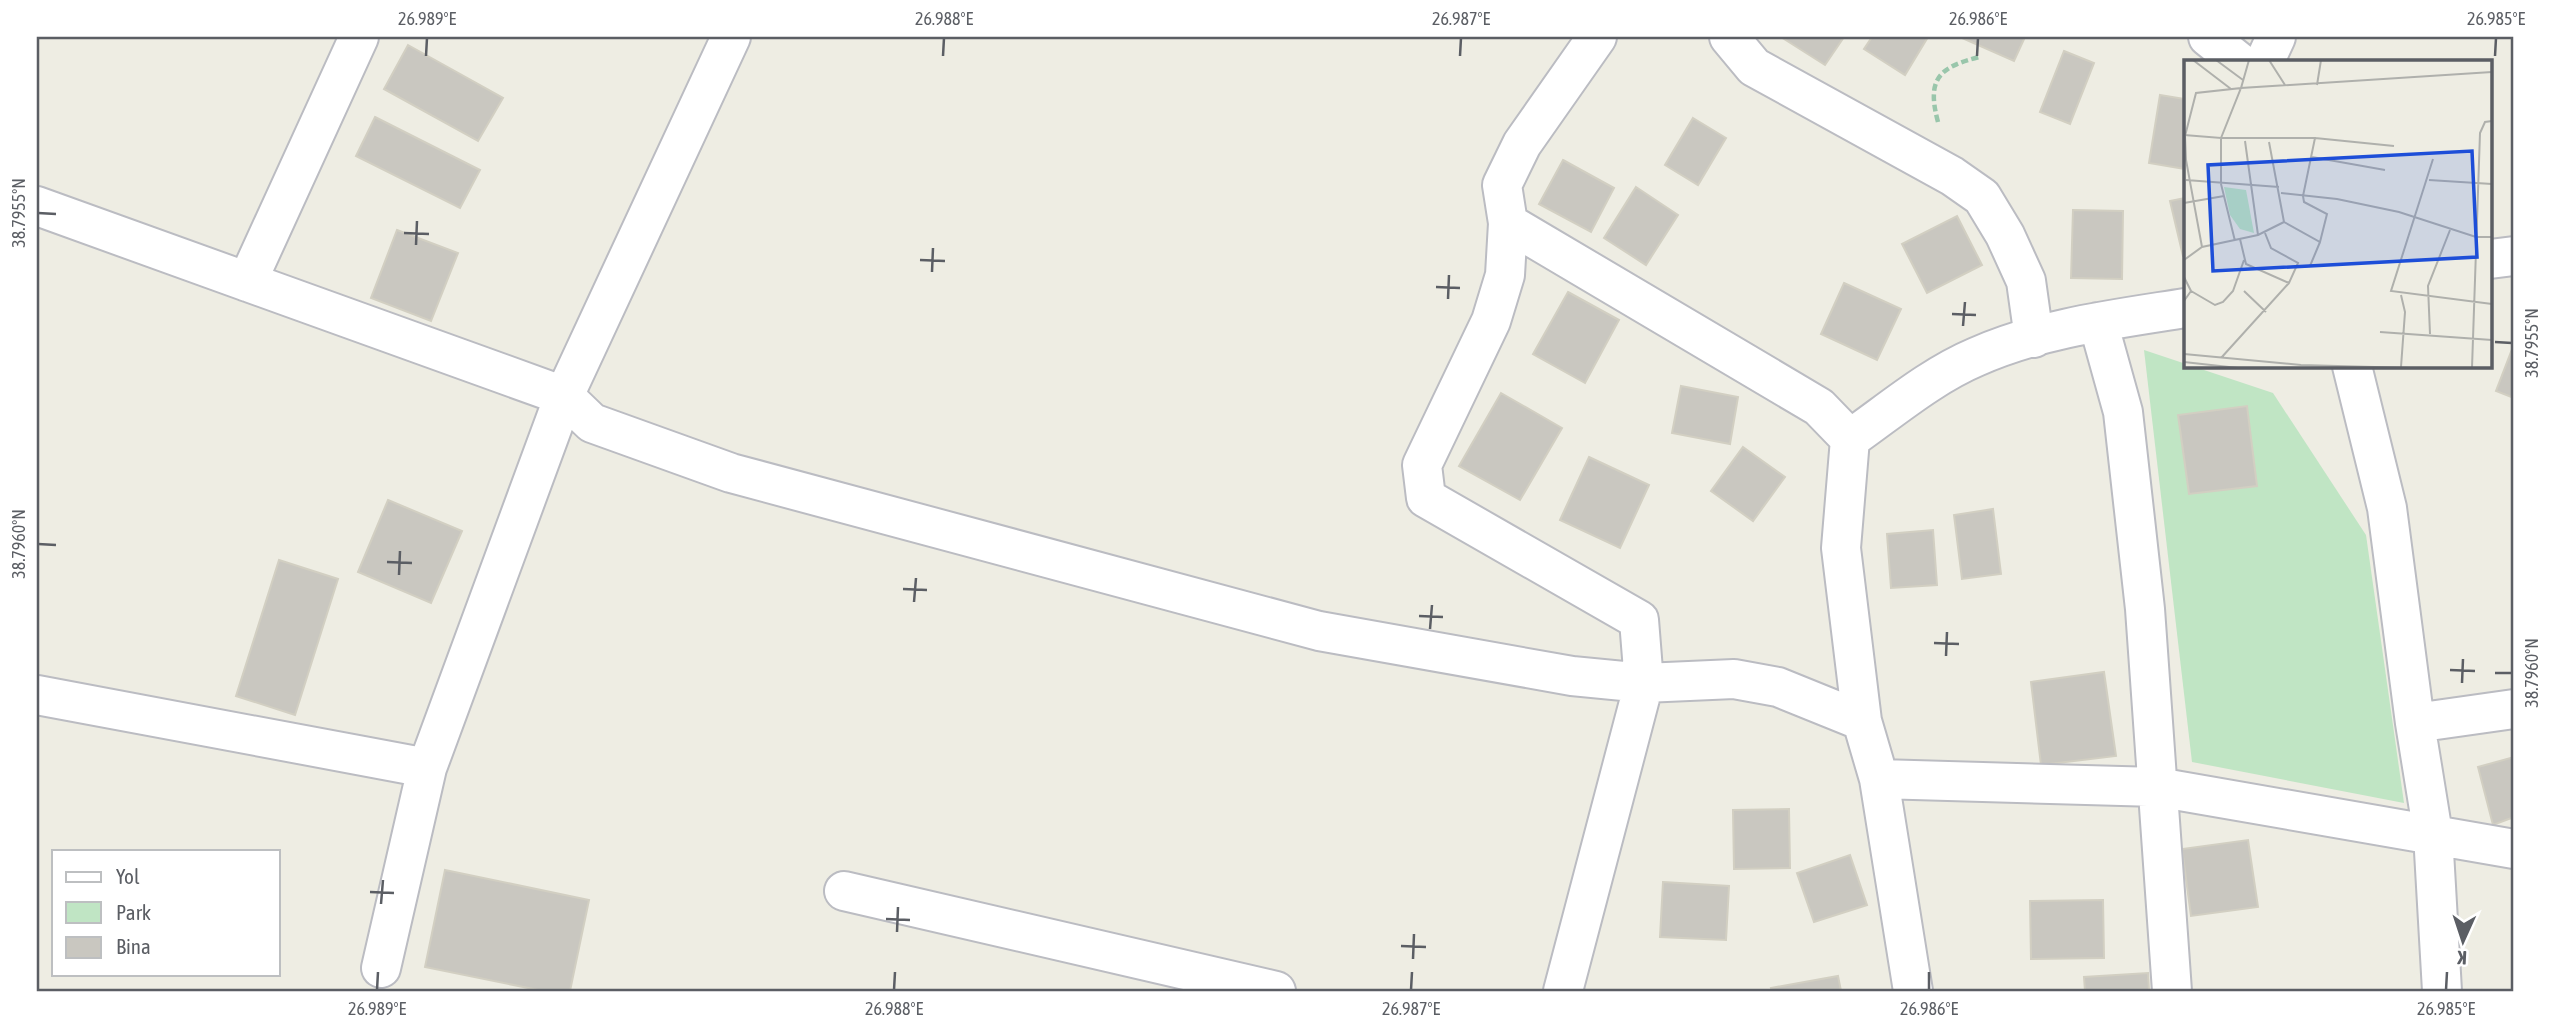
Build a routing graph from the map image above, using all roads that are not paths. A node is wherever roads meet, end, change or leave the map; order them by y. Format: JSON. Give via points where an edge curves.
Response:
{"nodes":[{"id":1,"x":359,"y":37,"type":"edge"},
{"id":2,"x":731,"y":37,"type":"edge"},
{"id":3,"x":1597,"y":37,"type":"edge"},
{"id":4,"x":1729,"y":37,"type":"edge"},
{"id":5,"x":2208,"y":37,"type":"edge"},
{"id":6,"x":2276,"y":37,"type":"edge"},
{"id":7,"x":2237,"y":60,"type":"edge"},
{"id":8,"x":2266,"y":60,"type":"edge"},
{"id":9,"x":37,"y":206,"type":"edge"},
{"id":10,"x":1508,"y":223,"type":"junction"},
{"id":11,"x":2514,"y":256,"type":"edge"},
{"id":12,"x":2492,"y":259,"type":"edge"},
{"id":13,"x":247,"y":282,"type":"junction"},
{"id":14,"x":2184,"y":308,"type":"edge"},
{"id":15,"x":2098,"y":322,"type":"junction"},
{"id":16,"x":2034,"y":338,"type":"junction"},
{"id":17,"x":2352,"y":368,"type":"edge"},
{"id":18,"x":564,"y":396,"type":"junction"},
{"id":19,"x":1850,"y":439,"type":"junction"},
{"id":20,"x":1644,"y":683,"type":"junction"},
{"id":21,"x":37,"y":695,"type":"edge"},
{"id":22,"x":2514,"y":709,"type":"edge"},
{"id":23,"x":1863,"y":721,"type":"junction"},
{"id":24,"x":2415,"y":723,"type":"junction"},
{"id":25,"x":427,"y":768,"type":"junction"},
{"id":26,"x":1879,"y":779,"type":"junction"},
{"id":27,"x":2157,"y":787,"type":"junction"},
{"id":28,"x":2433,"y":834,"type":"junction"},
{"id":29,"x":2514,"y":849,"type":"edge"},
{"id":30,"x":844,"y":891,"type":"dead end"},
{"id":31,"x":381,"y":968,"type":"dead end"},
{"id":32,"x":1276,"y":991,"type":"edge"},
{"id":33,"x":1563,"y":991,"type":"edge"},
{"id":34,"x":1913,"y":991,"type":"edge"},
{"id":35,"x":2172,"y":991,"type":"edge"},
{"id":36,"x":2442,"y":991,"type":"edge"}],
"edges":[{"from":1,"to":13,"type":"street"},
{"from":2,"to":18,"type":"street"},
{"from":3,"to":10,"type":"street","via":[[1522,144],[1502,185]]},
{"from":4,"to":16,"type":"street","via":[[1755,67],[1983,197],[2026,281]]},
{"from":5,"to":7,"type":"street"},
{"from":6,"to":8,"type":"street"},
{"from":9,"to":13,"type":"street"},
{"from":10,"to":19,"type":"street","via":[[1819,407]]},
{"from":10,"to":20,"type":"street","via":[[1505,275],[1491,321],[1422,465],[1426,498],[1639,620]]},
{"from":11,"to":12,"type":"street"},
{"from":13,"to":18,"type":"street"},
{"from":14,"to":15,"type":"street"},
{"from":15,"to":16,"type":"street"},
{"from":15,"to":27,"type":"street","via":[[2123,412]]},
{"from":16,"to":19,"type":"street","via":[[1976,356]]},
{"from":17,"to":24,"type":"street","via":[[2387,508]]},
{"from":18,"to":20,"type":"street","via":[[592,423],[731,473],[1320,631],[1572,676]]},
{"from":18,"to":25,"type":"street"},
{"from":19,"to":23,"type":"street","via":[[1840,548]]},
{"from":20,"to":23,"type":"street","via":[[1724,679],[1756,683],[1778,687]]},
{"from":20,"to":33,"type":"street"},
{"from":21,"to":25,"type":"street"},
{"from":22,"to":24,"type":"street"},
{"from":23,"to":26,"type":"street"},
{"from":24,"to":28,"type":"street"},
{"from":25,"to":31,"type":"street"},
{"from":26,"to":27,"type":"street"},
{"from":26,"to":34,"type":"street"},
{"from":27,"to":28,"type":"street"},
{"from":27,"to":35,"type":"street"},
{"from":28,"to":29,"type":"street"},
{"from":28,"to":36,"type":"street"},
{"from":30,"to":32,"type":"street"}]}
